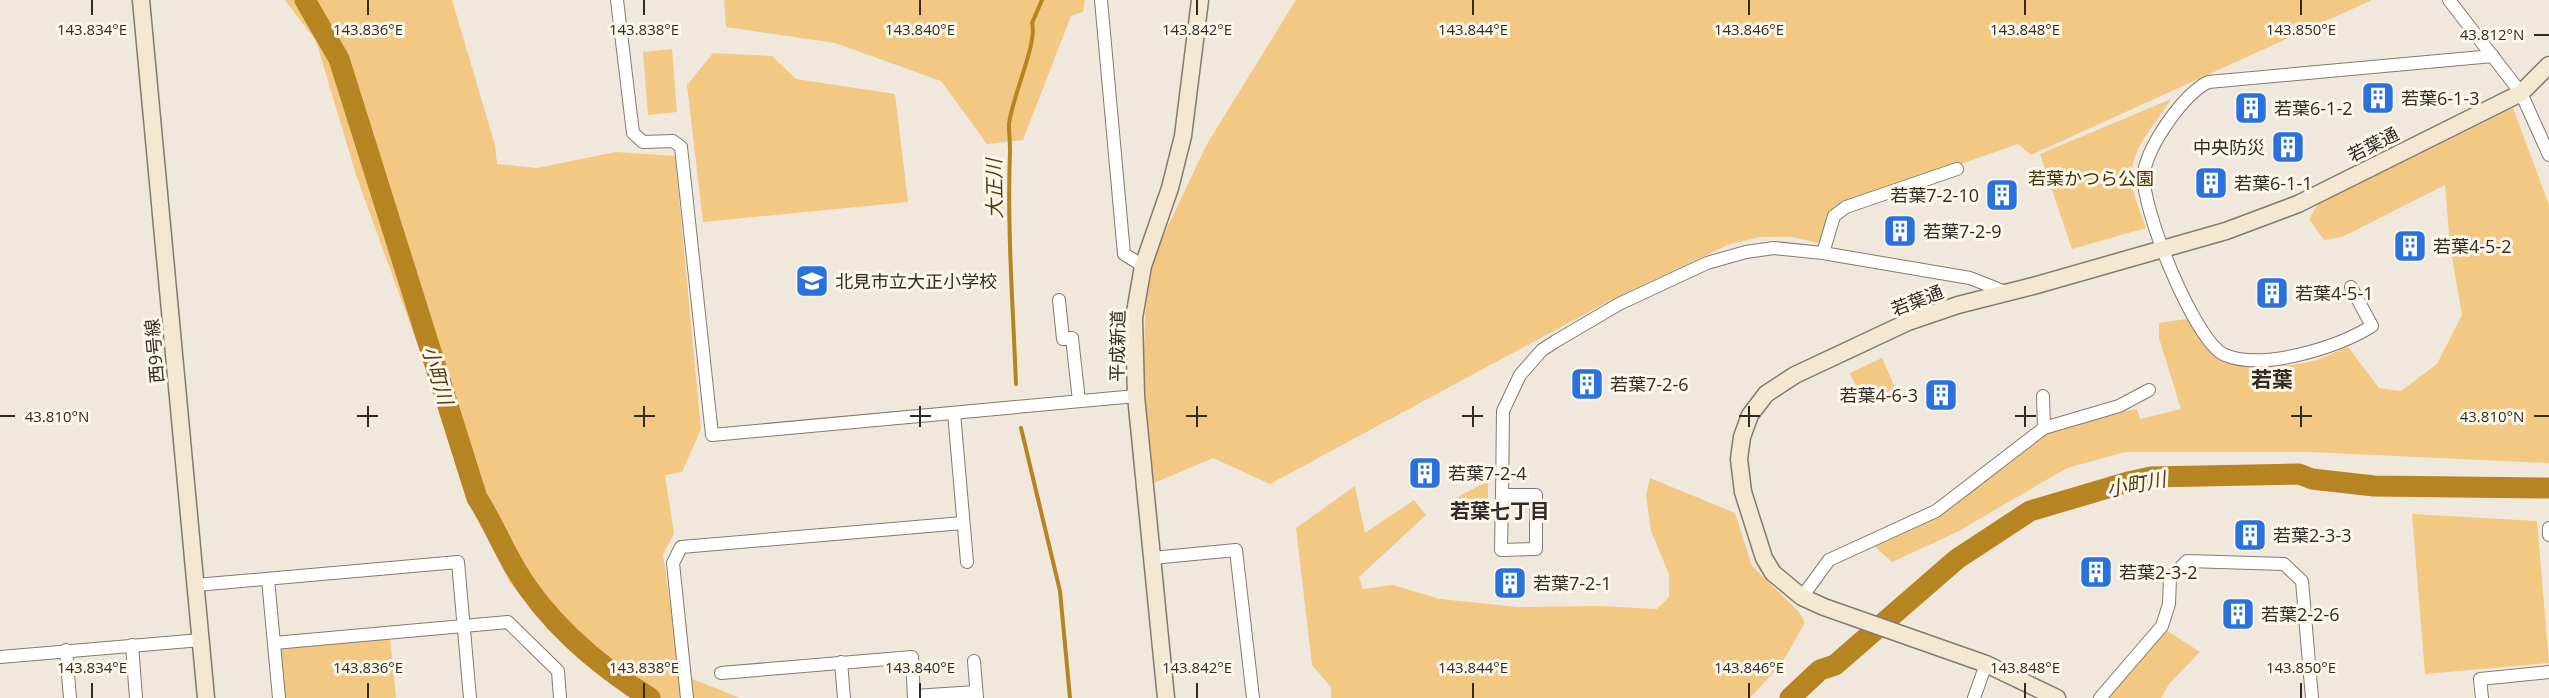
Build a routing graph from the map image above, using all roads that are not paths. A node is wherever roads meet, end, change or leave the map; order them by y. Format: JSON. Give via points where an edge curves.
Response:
{"nodes":[{"id":1,"x":141,"y":0,"type":"edge"},
{"id":2,"x":617,"y":0,"type":"edge"},
{"id":3,"x":1101,"y":0,"type":"edge"},
{"id":4,"x":1200,"y":0,"type":"edge"},
{"id":5,"x":2449,"y":0,"type":"edge"},
{"id":6,"x":2493,"y":56,"type":"junction"},
{"id":7,"x":2549,"y":64,"type":"edge"},
{"id":8,"x":2521,"y":93,"type":"junction"},
{"id":9,"x":2549,"y":152,"type":"edge"},
{"id":10,"x":1957,"y":169,"type":"dead end"},
{"id":11,"x":2163,"y":250,"type":"junction"},
{"id":12,"x":1823,"y":253,"type":"junction"},
{"id":13,"x":1143,"y":266,"type":"junction"},
{"id":14,"x":2351,"y":287,"type":"dead end"},
{"id":15,"x":2008,"y":293,"type":"junction"},
{"id":16,"x":1059,"y":300,"type":"dead end"},
{"id":17,"x":2149,"y":390,"type":"dead end"},
{"id":18,"x":1136,"y":396,"type":"junction"},
{"id":19,"x":2043,"y":396,"type":"dead end"},
{"id":20,"x":1078,"y":401,"type":"junction"},
{"id":21,"x":954,"y":413,"type":"junction"},
{"id":22,"x":2044,"y":428,"type":"junction"},
{"id":23,"x":1502,"y":495,"type":"junction"},
{"id":24,"x":963,"y":523,"type":"junction"},
{"id":25,"x":2549,"y":528,"type":"edge"},
{"id":26,"x":2549,"y":535,"type":"edge"},
{"id":27,"x":1152,"y":558,"type":"junction"},
{"id":28,"x":966,"y":562,"type":"dead end"},
{"id":29,"x":268,"y":579,"type":"junction"},
{"id":30,"x":196,"y":585,"type":"junction"},
{"id":31,"x":1802,"y":597,"type":"junction"},
{"id":32,"x":465,"y":625,"type":"junction"},
{"id":33,"x":201,"y":640,"type":"junction"},
{"id":34,"x":274,"y":644,"type":"junction"},
{"id":35,"x":132,"y":645,"type":"junction"},
{"id":36,"x":66,"y":650,"type":"junction"},
{"id":37,"x":0,"y":657,"type":"edge"},
{"id":38,"x":974,"y":661,"type":"dead end"},
{"id":39,"x":841,"y":662,"type":"junction"},
{"id":40,"x":1986,"y":664,"type":"junction"},
{"id":41,"x":2549,"y":672,"type":"edge"},
{"id":42,"x":721,"y":673,"type":"dead end"},
{"id":43,"x":977,"y":695,"type":"edge"},
{"id":44,"x":914,"y":697,"type":"edge"},
{"id":45,"x":70,"y":698,"type":"edge"},
{"id":46,"x":136,"y":698,"type":"edge"},
{"id":47,"x":206,"y":698,"type":"edge"},
{"id":48,"x":279,"y":698,"type":"edge"},
{"id":49,"x":470,"y":698,"type":"edge"},
{"id":50,"x":560,"y":698,"type":"edge"},
{"id":51,"x":687,"y":698,"type":"edge"},
{"id":52,"x":844,"y":698,"type":"edge"},
{"id":53,"x":1166,"y":698,"type":"edge"},
{"id":54,"x":1253,"y":698,"type":"edge"},
{"id":55,"x":1974,"y":698,"type":"edge"},
{"id":56,"x":2057,"y":698,"type":"edge"},
{"id":57,"x":2100,"y":698,"type":"edge"},
{"id":58,"x":2312,"y":698,"type":"edge"},
{"id":59,"x":2482,"y":698,"type":"edge"}],
"edges":[{"from":1,"to":30,"type":"street","name":"西9号線"},
{"from":2,"to":21,"type":"street","via":[[633,134],[643,142],[673,141],[681,147],[712,435]]},
{"from":3,"to":13,"type":"street","via":[[1124,254]]},
{"from":4,"to":13,"type":"street","name":"平成新道","via":[[1183,136]]},
{"from":5,"to":6,"type":"street"},
{"from":6,"to":8,"type":"street"},
{"from":6,"to":11,"type":"street","via":[[2227,78],[2196,88],[2155,143],[2144,172],[2144,194]]},
{"from":7,"to":8,"type":"street","name":"若葉通"},
{"from":8,"to":9,"type":"street"},
{"from":8,"to":11,"type":"street","name":"若葉通","via":[[2298,204]]},
{"from":10,"to":12,"type":"street","via":[[1846,207],[1834,216]]},
{"from":11,"to":14,"type":"street","via":[[2204,336],[2214,348],[2235,357],[2276,358],[2310,353],[2353,338],[2373,326]]},
{"from":11,"to":15,"type":"street","name":"若葉通"},
{"from":12,"to":15,"type":"street","via":[[1970,278]]},
{"from":12,"to":23,"type":"street","via":[[1774,248],[1721,258],[1619,304],[1542,350],[1520,375],[1505,404]]},
{"from":13,"to":18,"type":"street","name":"平成新道","via":[[1134,318]]},
{"from":15,"to":31,"type":"street","name":"若葉通","via":[[1908,322],[1795,375],[1766,394],[1750,415],[1739,459],[1743,492],[1764,558],[1773,573]]},
{"from":16,"to":20,"type":"street","via":[[1063,339],[1072,338]]},
{"from":17,"to":22,"type":"street","via":[[2119,406]]},
{"from":18,"to":20,"type":"street"},
{"from":18,"to":27,"type":"street","name":"平成新道"},
{"from":19,"to":22,"type":"street"},
{"from":20,"to":21,"type":"street"},
{"from":21,"to":24,"type":"street"},
{"from":22,"to":31,"type":"street","via":[[1936,511],[1829,560]]},
{"from":23,"to":23,"type":"street","via":[[1536,495],[1536,549],[1501,550]]},
{"from":24,"to":28,"type":"street"},
{"from":24,"to":51,"type":"street","via":[[681,547],[673,563]]},
{"from":25,"to":26,"type":"street"},
{"from":27,"to":53,"type":"street","name":"平成新道"},
{"from":27,"to":54,"type":"street","via":[[1236,550]]},
{"from":29,"to":30,"type":"street"},
{"from":29,"to":32,"type":"street","via":[[458,562]]},
{"from":29,"to":34,"type":"street"},
{"from":30,"to":33,"type":"street","name":"西9号線"},
{"from":31,"to":40,"type":"street","name":"若葉通"},
{"from":32,"to":34,"type":"street"},
{"from":32,"to":49,"type":"street"},
{"from":32,"to":50,"type":"street","via":[[508,622],[558,672]]},
{"from":33,"to":35,"type":"street"},
{"from":33,"to":47,"type":"street","name":"西9号線"},
{"from":34,"to":48,"type":"street"},
{"from":35,"to":36,"type":"street"},
{"from":35,"to":46,"type":"street"},
{"from":36,"to":37,"type":"street"},
{"from":36,"to":45,"type":"street"},
{"from":38,"to":43,"type":"street"},
{"from":39,"to":42,"type":"street"},
{"from":39,"to":44,"type":"street","via":[[912,657]]},
{"from":39,"to":52,"type":"street"},
{"from":40,"to":55,"type":"street"},
{"from":40,"to":56,"type":"street","name":"若葉通"},
{"from":41,"to":59,"type":"street","via":[[2480,679]]},
{"from":43,"to":44,"type":"street"},
{"from":57,"to":58,"type":"street","via":[[2162,626],[2169,604],[2170,578],[2187,561],[2284,564],[2302,581]]}]}
